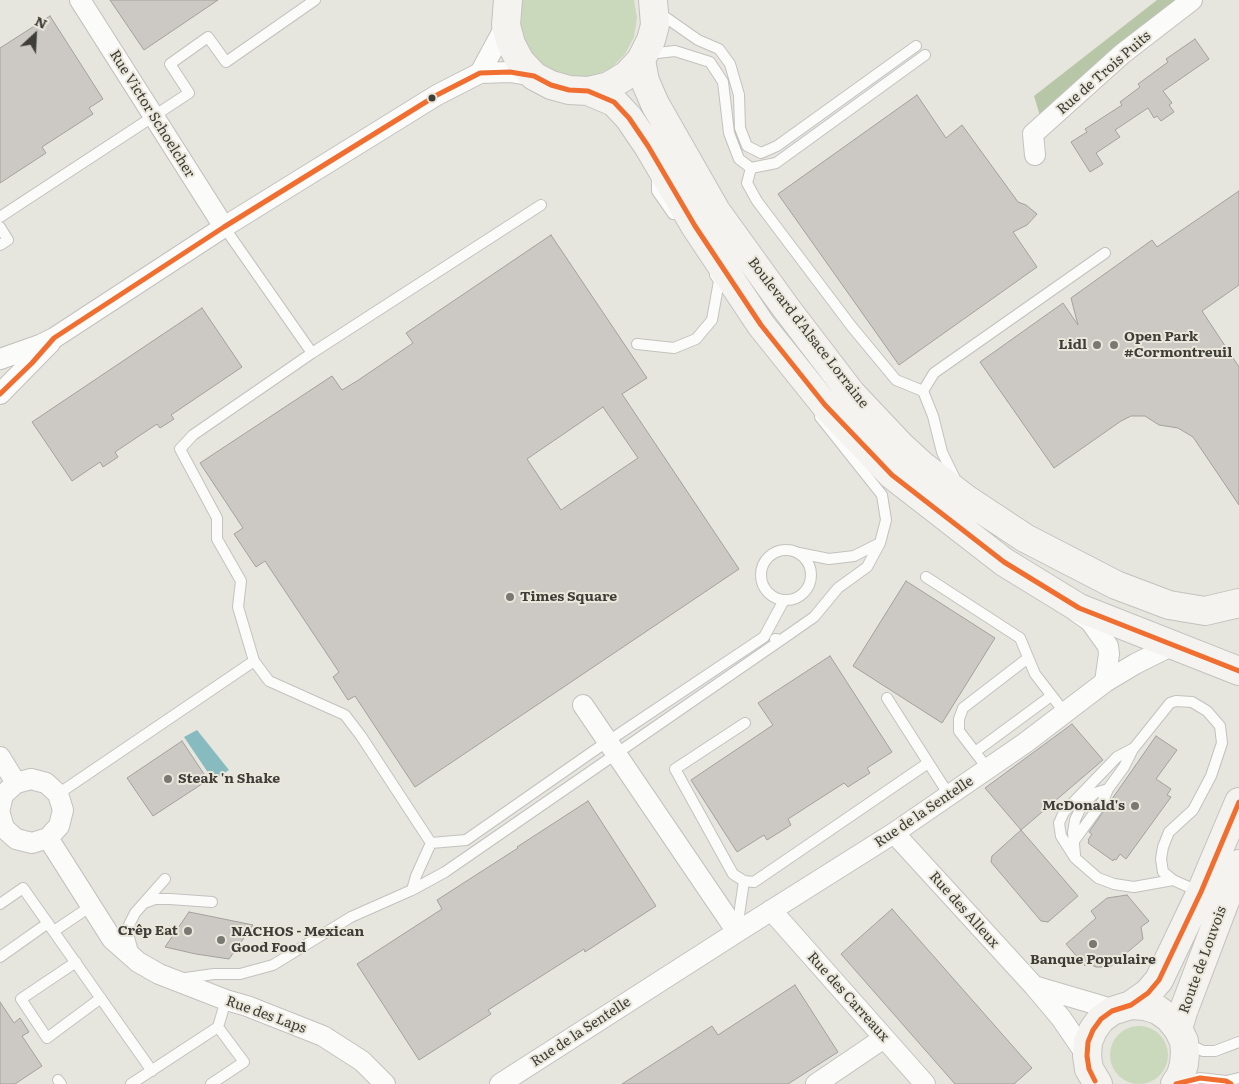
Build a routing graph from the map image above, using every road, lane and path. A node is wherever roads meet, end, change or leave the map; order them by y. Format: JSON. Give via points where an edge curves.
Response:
{"nodes":[{"id":1,"x":80,"y":0,"type":"edge"},
{"id":2,"x":315,"y":0,"type":"edge"},
{"id":3,"x":1192,"y":0,"type":"edge"},
{"id":4,"x":654,"y":4,"type":"edge"},
{"id":5,"x":507,"y":12,"type":"edge"},
{"id":6,"x":916,"y":46,"type":"dead end"},
{"id":7,"x":925,"y":55,"type":"dead end"},
{"id":8,"x":643,"y":57,"type":"junction"},
{"id":9,"x":480,"y":73,"type":"junction"},
{"id":10,"x":534,"y":76,"type":"junction"},
{"id":11,"x":588,"y":91,"type":"junction"},
{"id":12,"x":154,"y":117,"type":"junction"},
{"id":13,"x":1035,"y":155,"type":"dead end"},
{"id":14,"x":656,"y":160,"type":"junction"},
{"id":15,"x":751,"y":168,"type":"junction"},
{"id":16,"x":541,"y":205,"type":"dead end"},
{"id":17,"x":0,"y":217,"type":"edge"},
{"id":18,"x":680,"y":224,"type":"dead end"},
{"id":19,"x":0,"y":227,"type":"edge"},
{"id":20,"x":224,"y":227,"type":"junction"},
{"id":21,"x":0,"y":245,"type":"edge"},
{"id":22,"x":1105,"y":253,"type":"dead end"},
{"id":23,"x":708,"y":265,"type":"dead end"},
{"id":24,"x":770,"y":336,"type":"junction"},
{"id":25,"x":54,"y":338,"type":"junction"},
{"id":26,"x":637,"y":344,"type":"dead end"},
{"id":27,"x":312,"y":353,"type":"junction"},
{"id":28,"x":0,"y":359,"type":"edge"},
{"id":29,"x":923,"y":392,"type":"junction"},
{"id":30,"x":0,"y":394,"type":"edge"},
{"id":31,"x":966,"y":499,"type":"junction"},
{"id":32,"x":880,"y":543,"type":"junction"},
{"id":33,"x":798,"y":553,"type":"junction"},
{"id":34,"x":1004,"y":562,"type":"junction"},
{"id":35,"x":926,"y":577,"type":"dead end"},
{"id":36,"x":784,"y":600,"type":"junction"},
{"id":37,"x":1239,"y":603,"type":"edge"},
{"id":38,"x":764,"y":637,"type":"junction"},
{"id":39,"x":780,"y":640,"type":"junction"},
{"id":40,"x":1175,"y":644,"type":"junction"},
{"id":41,"x":1028,"y":658,"type":"junction"},
{"id":42,"x":254,"y":661,"type":"junction"},
{"id":43,"x":1239,"y":671,"type":"edge"},
{"id":44,"x":1105,"y":682,"type":"junction"},
{"id":45,"x":1051,"y":696,"type":"junction"},
{"id":46,"x":887,"y":698,"type":"dead end"},
{"id":47,"x":583,"y":705,"type":"dead end"},
{"id":48,"x":1064,"y":713,"type":"junction"},
{"id":49,"x":746,"y":723,"type":"dead end"},
{"id":50,"x":612,"y":748,"type":"junction"},
{"id":51,"x":1134,"y":748,"type":"junction"},
{"id":52,"x":975,"y":752,"type":"junction"},
{"id":53,"x":0,"y":757,"type":"edge"},
{"id":54,"x":928,"y":763,"type":"junction"},
{"id":55,"x":988,"y":769,"type":"junction"},
{"id":56,"x":16,"y":783,"type":"junction"},
{"id":57,"x":58,"y":794,"type":"junction"},
{"id":58,"x":949,"y":795,"type":"junction"},
{"id":59,"x":1239,"y":802,"type":"edge"},
{"id":60,"x":0,"y":808,"type":"edge"},
{"id":61,"x":1,"y":824,"type":"edge"},
{"id":62,"x":894,"y":833,"type":"junction"},
{"id":63,"x":48,"y":838,"type":"junction"},
{"id":64,"x":431,"y":844,"type":"junction"},
{"id":65,"x":1075,"y":858,"type":"junction"},
{"id":66,"x":1239,"y":864,"type":"edge"},
{"id":67,"x":166,"y":879,"type":"dead end"},
{"id":68,"x":1173,"y":880,"type":"junction"},
{"id":69,"x":744,"y":881,"type":"junction"},
{"id":70,"x":412,"y":890,"type":"junction"},
{"id":71,"x":1201,"y":892,"type":"junction"},
{"id":72,"x":212,"y":902,"type":"dead end"},
{"id":73,"x":143,"y":903,"type":"junction"},
{"id":74,"x":0,"y":904,"type":"edge"},
{"id":75,"x":91,"y":906,"type":"junction"},
{"id":76,"x":771,"y":910,"type":"junction"},
{"id":77,"x":51,"y":927,"type":"junction"},
{"id":78,"x":737,"y":932,"type":"junction"},
{"id":79,"x":0,"y":957,"type":"edge"},
{"id":80,"x":76,"y":962,"type":"junction"},
{"id":81,"x":138,"y":962,"type":"junction"},
{"id":82,"x":176,"y":979,"type":"junction"},
{"id":83,"x":1034,"y":986,"type":"junction"},
{"id":84,"x":101,"y":998,"type":"junction"},
{"id":85,"x":226,"y":1000,"type":"junction"},
{"id":86,"x":1121,"y":1008,"type":"junction"},
{"id":87,"x":218,"y":1027,"type":"junction"},
{"id":88,"x":1181,"y":1035,"type":"junction"},
{"id":89,"x":884,"y":1038,"type":"junction"},
{"id":90,"x":1239,"y":1042,"type":"edge"},
{"id":91,"x":1087,"y":1056,"type":"junction"},
{"id":92,"x":152,"y":1070,"type":"junction"},
{"id":93,"x":1239,"y":1078,"type":"edge"},
{"id":94,"x":1096,"y":1083,"type":"edge"},
{"id":95,"x":1229,"y":1083,"type":"edge"},
{"id":96,"x":131,"y":1084,"type":"edge"},
{"id":97,"x":212,"y":1084,"type":"edge"},
{"id":98,"x":385,"y":1084,"type":"edge"},
{"id":99,"x":500,"y":1084,"type":"edge"},
{"id":100,"x":816,"y":1084,"type":"edge"},
{"id":101,"x":925,"y":1084,"type":"edge"},
{"id":102,"x":1176,"y":1084,"type":"edge"}],
"edges":[{"from":1,"to":12,"type":"street","name":"Rue Victor Schoelcher"},
{"from":2,"to":12,"type":"lane","via":[[226,62],[208,37],[170,64],[189,93]]},
{"from":3,"to":13,"type":"street","name":"Rue de Trois Puits","via":[[1122,54],[1034,134]]},
{"from":4,"to":6,"type":"lane","via":[[698,40],[720,49],[730,64],[739,95],[740,128],[747,146],[761,153],[777,146]]},
{"from":4,"to":8,"type":"main road","via":[[651,40]]},
{"from":5,"to":9,"type":"street"},
{"from":5,"to":10,"type":"main road","via":[[511,44],[520,61]]},
{"from":7,"to":15,"type":"lane","via":[[776,163]]},
{"from":8,"to":11,"type":"main road","via":[[627,75],[609,86]]},
{"from":8,"to":15,"type":"lane","via":[[675,51],[710,62],[723,82],[729,133],[739,159]]},
{"from":8,"to":31,"type":"main road","name":"Boulevard d'Alsace Lorraine","via":[[645,81],[671,133],[716,211],[786,308],[851,393],[907,452]]},
{"from":9,"to":10,"type":"street","via":[[510,72]]},
{"from":9,"to":20,"type":"street","via":[[437,95]]},
{"from":10,"to":11,"type":"main road","via":[[551,85]]},
{"from":11,"to":14,"type":"main road","name":"Boulevard d'Alsace Lorraine","via":[[614,102],[629,118]]},
{"from":12,"to":17,"type":"lane"},
{"from":12,"to":20,"type":"street","name":"Rue Victor Schoelcher"},
{"from":14,"to":18,"type":"lane","via":[[657,191]]},
{"from":14,"to":24,"type":"main road","name":"Boulevard d'Alsace Lorraine","via":[[695,226]]},
{"from":15,"to":29,"type":"lane","via":[[747,183],[757,201],[852,327],[896,380]]},
{"from":16,"to":27,"type":"lane"},
{"from":19,"to":21,"type":"lane","via":[[8,240]]},
{"from":20,"to":25,"type":"street"},
{"from":20,"to":27,"type":"lane"},
{"from":22,"to":29,"type":"lane","via":[[934,373]]},
{"from":23,"to":26,"type":"lane","via":[[719,281],[718,296],[712,320],[696,339],[674,348]]},
{"from":24,"to":32,"type":"lane","via":[[795,383],[882,495],[886,520]]},
{"from":24,"to":34,"type":"main road","name":"Boulevard d'Alsace Lorraine","via":[[825,405],[892,474]]},
{"from":25,"to":28,"type":"street"},
{"from":25,"to":30,"type":"street"},
{"from":27,"to":42,"type":"lane","via":[[193,435],[180,449],[217,518],[217,539],[241,581],[238,607]]},
{"from":29,"to":31,"type":"lane","via":[[942,452]]},
{"from":31,"to":37,"type":"main road","name":"Boulevard d'Alsace Lorraine","via":[[1025,538],[1116,585],[1168,605],[1206,611]]},
{"from":32,"to":33,"type":"lane","via":[[854,556],[829,559]]},
{"from":32,"to":39,"type":"lane","via":[[867,567],[838,588],[814,617]]},
{"from":33,"to":36,"type":"lane","via":[[810,566],[810,583],[800,596]]},
{"from":33,"to":36,"type":"lane","via":[[791,550],[774,552],[760,571],[763,587],[776,598]]},
{"from":34,"to":40,"type":"main road","name":"Boulevard d'Alsace Lorraine","via":[[1079,608]]},
{"from":34,"to":44,"type":"street","via":[[1090,621],[1108,646]]},
{"from":35,"to":41,"type":"lane","via":[[1020,638]]},
{"from":36,"to":38,"type":"lane"},
{"from":38,"to":39,"type":"lane"},
{"from":38,"to":50,"type":"lane"},
{"from":39,"to":50,"type":"lane"},
{"from":40,"to":43,"type":"main road","name":"Boulevard d'Alsace Lorraine"},
{"from":40,"to":44,"type":"street","name":"Rue de la Sentelle"},
{"from":41,"to":45,"type":"lane","via":[[1034,674]]},
{"from":41,"to":52,"type":"lane","via":[[963,708],[959,731]]},
{"from":42,"to":57,"type":"lane"},
{"from":42,"to":64,"type":"lane","via":[[269,681],[345,715]]},
{"from":44,"to":48,"type":"street","name":"Rue de la Sentelle"},
{"from":45,"to":48,"type":"lane"},
{"from":45,"to":52,"type":"lane"},
{"from":46,"to":54,"type":"lane"},
{"from":47,"to":50,"type":"street"},
{"from":48,"to":55,"type":"street","name":"Rue de la Sentelle"},
{"from":49,"to":69,"type":"lane","via":[[675,769],[733,874]]},
{"from":50,"to":64,"type":"lane","via":[[466,840]]},
{"from":50,"to":70,"type":"lane","via":[[445,872]]},
{"from":50,"to":78,"type":"street"},
{"from":51,"to":65,"type":"lane","via":[[1103,801],[1074,841]]},
{"from":51,"to":65,"type":"lane","via":[[1117,757],[1064,812],[1058,823],[1061,836]]},
{"from":51,"to":68,"type":"lane","via":[[1170,703],[1176,701],[1192,702],[1207,711],[1220,726],[1222,743],[1211,776],[1193,810],[1169,832],[1163,847],[1163,872]]},
{"from":52,"to":55,"type":"lane"},
{"from":53,"to":56,"type":"street"},
{"from":54,"to":58,"type":"lane"},
{"from":54,"to":69,"type":"lane","via":[[754,882]]},
{"from":55,"to":58,"type":"street","name":"Rue de la Sentelle"},
{"from":56,"to":57,"type":"street","via":[[31,779],[46,783]]},
{"from":56,"to":60,"type":"street","via":[[4,795]]},
{"from":57,"to":63,"type":"street","via":[[63,810],[60,826]]},
{"from":58,"to":62,"type":"street","name":"Rue de la Sentelle"},
{"from":59,"to":71,"type":"main road","name":"Route de Louvois"},
{"from":61,"to":63,"type":"street","via":[[16,839],[32,843]]},
{"from":62,"to":76,"type":"street","name":"Rue de la Sentelle"},
{"from":62,"to":83,"type":"street","name":"Rue des Alleux"},
{"from":63,"to":75,"type":"street","name":"Rue des Laps"},
{"from":64,"to":70,"type":"lane"},
{"from":65,"to":68,"type":"lane","via":[[1098,878],[1114,884],[1134,887]]},
{"from":66,"to":88,"type":"main road","name":"Route de Louvois","via":[[1183,1012]]},
{"from":67,"to":73,"type":"lane"},
{"from":68,"to":71,"type":"lane"},
{"from":69,"to":78,"type":"lane"},
{"from":70,"to":82,"type":"lane","via":[[351,917],[273,965],[240,974]]},
{"from":71,"to":86,"type":"main road","name":"Route de Louvois","via":[[1159,980],[1148,993]]},
{"from":72,"to":73,"type":"lane","via":[[155,899]]},
{"from":73,"to":81,"type":"lane","via":[[129,925],[131,949]]},
{"from":74,"to":77,"type":"lane","via":[[23,888]]},
{"from":75,"to":77,"type":"lane"},
{"from":75,"to":81,"type":"street","name":"Rue des Laps","via":[[112,939]]},
{"from":76,"to":78,"type":"street","name":"Rue de la Sentelle"},
{"from":76,"to":89,"type":"street","name":"Rue des Carreaux"},
{"from":77,"to":79,"type":"lane"},
{"from":77,"to":80,"type":"lane"},
{"from":78,"to":99,"type":"street","name":"Rue de la Sentelle"},
{"from":80,"to":84,"type":"lane"},
{"from":80,"to":84,"type":"lane","via":[[21,999],[47,1038]]},
{"from":81,"to":82,"type":"street","name":"Rue des Laps"},
{"from":82,"to":85,"type":"street","name":"Rue des Laps"},
{"from":83,"to":86,"type":"street","via":[[1102,1006]]},
{"from":83,"to":91,"type":"street","name":"Rue des Alleux"},
{"from":84,"to":92,"type":"lane"},
{"from":85,"to":87,"type":"lane"},
{"from":85,"to":98,"type":"street","name":"Rue des Laps","via":[[323,1036],[362,1061]]},
{"from":86,"to":88,"type":"main road","via":[[1145,1006],[1158,1010],[1170,1018]]},
{"from":86,"to":91,"type":"main road","name":"Route de Louvois","via":[[1101,1019],[1093,1030]]},
{"from":87,"to":92,"type":"lane"},
{"from":87,"to":97,"type":"lane","via":[[244,1062]]},
{"from":88,"to":90,"type":"lane","via":[[1203,1051],[1215,1051]]},
{"from":88,"to":102,"type":"main road","name":"Route de Louvois","via":[[1184,1064]]},
{"from":89,"to":100,"type":"street"},
{"from":89,"to":101,"type":"street","name":"Rue des Carreaux"},
{"from":91,"to":94,"type":"main road"},
{"from":92,"to":96,"type":"lane"},
{"from":93,"to":95,"type":"lane"},
{"from":95,"to":102,"type":"lane","via":[[1200,1078]]}]}
